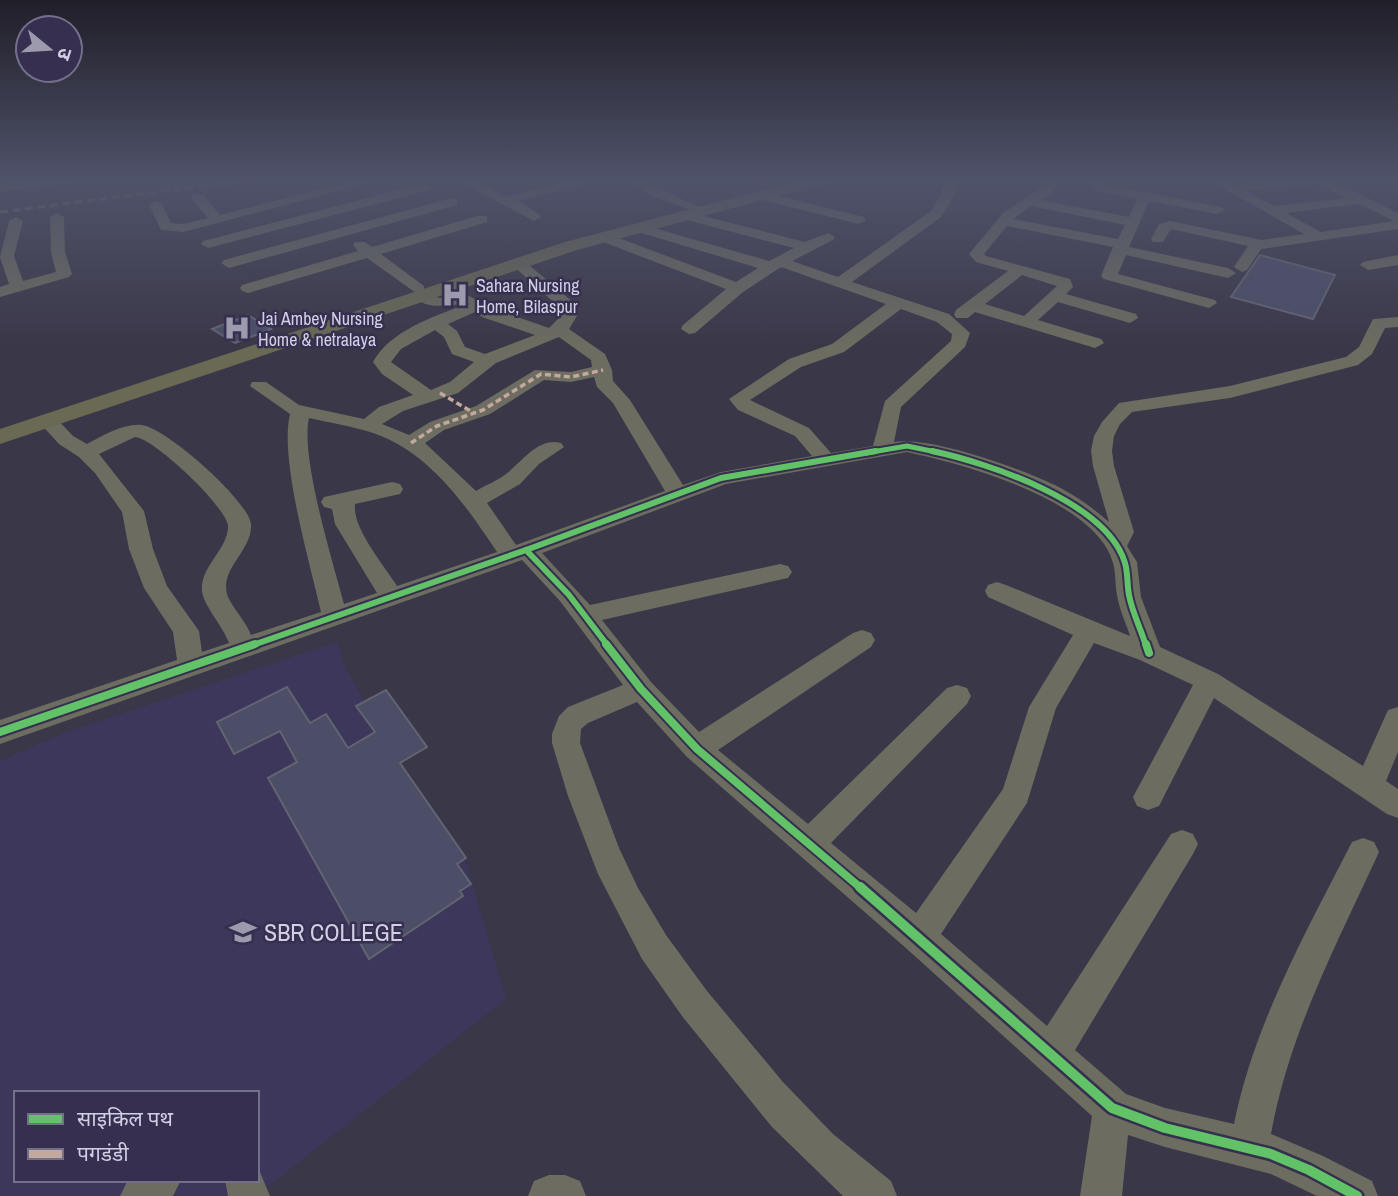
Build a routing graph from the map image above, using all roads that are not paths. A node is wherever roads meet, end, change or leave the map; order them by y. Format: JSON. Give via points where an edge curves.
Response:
{"nodes":[{"id":1,"x":13,"y":235,"type":"edge"},
{"id":2,"x":56,"y":235,"type":"edge"},
{"id":3,"x":242,"y":235,"type":"edge"},
{"id":4,"x":334,"y":235,"type":"edge"},
{"id":5,"x":348,"y":235,"type":"edge"},
{"id":6,"x":428,"y":235,"type":"edge"},
{"id":7,"x":588,"y":235,"type":"edge"},
{"id":8,"x":612,"y":235,"type":"edge"},
{"id":9,"x":665,"y":235,"type":"edge"},
{"id":10,"x":767,"y":235,"type":"edge"},
{"id":11,"x":907,"y":235,"type":"edge"},
{"id":12,"x":992,"y":235,"type":"edge"},
{"id":13,"x":1066,"y":235,"type":"edge"},
{"id":14,"x":1127,"y":235,"type":"edge"},
{"id":15,"x":1160,"y":235,"type":"edge"},
{"id":16,"x":1217,"y":235,"type":"edge"},
{"id":17,"x":1327,"y":235,"type":"edge"},
{"id":18,"x":1318,"y":236,"type":"joint"},
{"id":19,"x":603,"y":237,"type":"junction"},
{"id":20,"x":828,"y":237,"type":"dead end"},
{"id":21,"x":1158,"y":239,"type":"dead end"},
{"id":22,"x":208,"y":244,"type":"dead end"},
{"id":23,"x":1261,"y":244,"type":"junction"},
{"id":24,"x":807,"y":247,"type":"junction"},
{"id":25,"x":1121,"y":247,"type":"junction"},
{"id":26,"x":370,"y":252,"type":"junction"},
{"id":27,"x":1398,"y":260,"type":"edge"},
{"id":28,"x":229,"y":263,"type":"dead end"},
{"id":29,"x":518,"y":264,"type":"junction"},
{"id":30,"x":773,"y":264,"type":"junction"},
{"id":31,"x":1368,"y":265,"type":"dead end"},
{"id":32,"x":1020,"y":269,"type":"junction"},
{"id":33,"x":840,"y":283,"type":"junction"},
{"id":34,"x":18,"y":287,"type":"junction"},
{"id":35,"x":736,"y":287,"type":"junction"},
{"id":36,"x":248,"y":288,"type":"dead end"},
{"id":37,"x":430,"y":289,"type":"junction"},
{"id":38,"x":0,"y":292,"type":"edge"},
{"id":39,"x":1054,"y":296,"type":"junction"},
{"id":40,"x":898,"y":303,"type":"junction"},
{"id":41,"x":1209,"y":303,"type":"dead end"},
{"id":42,"x":973,"y":306,"type":"junction"},
{"id":43,"x":473,"y":307,"type":"junction"},
{"id":44,"x":1130,"y":318,"type":"dead end"},
{"id":45,"x":951,"y":322,"type":"junction"},
{"id":46,"x":1027,"y":322,"type":"junction"},
{"id":47,"x":1398,"y":322,"type":"edge"},
{"id":48,"x":438,"y":324,"type":"junction"},
{"id":49,"x":689,"y":329,"type":"dead end"},
{"id":50,"x":556,"y":332,"type":"junction"},
{"id":51,"x":1096,"y":343,"type":"dead end"},
{"id":52,"x":486,"y":361,"type":"junction"},
{"id":53,"x":603,"y":370,"type":"junction"},
{"id":54,"x":259,"y":386,"type":"dead end"},
{"id":55,"x":433,"y":394,"type":"junction"},
{"id":56,"x":301,"y":411,"type":"junction"},
{"id":57,"x":474,"y":413,"type":"junction"},
{"id":58,"x":48,"y":421,"type":"junction"},
{"id":59,"x":368,"y":426,"type":"junction"},
{"id":60,"x":0,"y":427,"type":"edge"},
{"id":61,"x":0,"y":437,"type":"edge"},
{"id":62,"x":411,"y":443,"type":"junction"},
{"id":63,"x":554,"y":447,"type":"dead end"},
{"id":64,"x":882,"y":449,"type":"junction"},
{"id":65,"x":86,"y":453,"type":"junction"},
{"id":66,"x":826,"y":460,"type":"junction"},
{"id":67,"x":393,"y":489,"type":"dead end"},
{"id":68,"x":678,"y":494,"type":"junction"},
{"id":69,"x":345,"y":499,"type":"junction"},
{"id":70,"x":474,"y":501,"type":"junction"},
{"id":71,"x":309,"y":506,"type":"junction"},
{"id":72,"x":1115,"y":546,"type":"junction"},
{"id":73,"x":518,"y":552,"type":"junction"},
{"id":74,"x":780,"y":572,"type":"dead end"},
{"id":75,"x":997,"y":590,"type":"dead end"},
{"id":76,"x":391,"y":596,"type":"junction"},
{"id":77,"x":584,"y":615,"type":"junction"},
{"id":78,"x":334,"y":616,"type":"junction"},
{"id":79,"x":1088,"y":631,"type":"junction"},
{"id":80,"x":862,"y":640,"type":"dead end"},
{"id":81,"x":243,"y":647,"type":"junction"},
{"id":82,"x":1149,"y":653,"type":"junction"},
{"id":83,"x":191,"y":665,"type":"junction"},
{"id":84,"x":1209,"y":681,"type":"junction"},
{"id":85,"x":641,"y":689,"type":"junction"},
{"id":86,"x":957,"y":696,"type":"dead end"},
{"id":87,"x":1398,"y":718,"type":"edge"},
{"id":88,"x":0,"y":732,"type":"edge"},
{"id":89,"x":697,"y":749,"type":"junction"},
{"id":90,"x":1369,"y":786,"type":"junction"},
{"id":91,"x":1148,"y":797,"type":"dead end"},
{"id":92,"x":1398,"y":805,"type":"edge"},
{"id":93,"x":809,"y":844,"type":"junction"},
{"id":94,"x":1182,"y":844,"type":"dead end"},
{"id":95,"x":1363,"y":852,"type":"dead end"},
{"id":96,"x":919,"y":937,"type":"junction"},
{"id":97,"x":1051,"y":1054,"type":"junction"},
{"id":98,"x":1112,"y":1108,"type":"junction"},
{"id":99,"x":1250,"y":1148,"type":"junction"},
{"id":100,"x":158,"y":1182,"type":"edge"},
{"id":101,"x":141,"y":1196,"type":"edge"},
{"id":102,"x":549,"y":1196,"type":"edge"},
{"id":103,"x":565,"y":1196,"type":"edge"},
{"id":104,"x":876,"y":1196,"type":"edge"},
{"id":105,"x":1101,"y":1196,"type":"edge"},
{"id":106,"x":1357,"y":1196,"type":"edge"}],
"edges":[{"from":1,"to":34,"type":"street","via":[[8,256]]},
{"from":2,"to":34,"type":"street","via":[[64,274]]},
{"from":3,"to":22,"type":"street"},
{"from":4,"to":28,"type":"street"},
{"from":5,"to":26,"type":"street"},
{"from":6,"to":26,"type":"street"},
{"from":7,"to":37,"type":"main road"},
{"from":8,"to":19,"type":"main road"},
{"from":9,"to":30,"type":"street"},
{"from":10,"to":24,"type":"street"},
{"from":11,"to":33,"type":"street"},
{"from":12,"to":32,"type":"street","via":[[976,256]]},
{"from":13,"to":25,"type":"street"},
{"from":14,"to":25,"type":"street"},
{"from":15,"to":21,"type":"street"},
{"from":16,"to":23,"type":"street"},
{"from":17,"to":18,"type":"street"},
{"from":18,"to":23,"type":"street"},
{"from":19,"to":29,"type":"main road"},
{"from":19,"to":35,"type":"street"},
{"from":20,"to":24,"type":"street"},
{"from":23,"to":25,"type":"street","via":[[1252,248],[1235,270]]},
{"from":24,"to":30,"type":"street"},
{"from":25,"to":41,"type":"street","via":[[1109,275]]},
{"from":26,"to":36,"type":"street"},
{"from":26,"to":37,"type":"street"},
{"from":27,"to":31,"type":"street"},
{"from":29,"to":37,"type":"main road"},
{"from":29,"to":50,"type":"street","via":[[568,306],[570,314]]},
{"from":30,"to":33,"type":"street"},
{"from":30,"to":35,"type":"street"},
{"from":32,"to":39,"type":"street","via":[[1064,282]]},
{"from":32,"to":42,"type":"street"},
{"from":33,"to":40,"type":"street"},
{"from":34,"to":38,"type":"street"},
{"from":35,"to":49,"type":"street"},
{"from":37,"to":43,"type":"street","via":[[437,303],[463,299]]},
{"from":37,"to":58,"type":"main road"},
{"from":37,"to":60,"type":"main road"},
{"from":39,"to":44,"type":"street"},
{"from":39,"to":46,"type":"street"},
{"from":40,"to":45,"type":"street"},
{"from":40,"to":66,"type":"street","via":[[838,348],[795,363],[738,399],[802,432]]},
{"from":42,"to":45,"type":"street"},
{"from":42,"to":46,"type":"street"},
{"from":43,"to":48,"type":"street"},
{"from":43,"to":50,"type":"street"},
{"from":45,"to":64,"type":"street","via":[[961,333],[959,343],[892,405]]},
{"from":46,"to":51,"type":"street"},
{"from":47,"to":72,"type":"street","via":[[1379,323],[1366,350],[1352,361],[1230,392],[1126,407],[1103,435],[1101,466],[1123,532]]},
{"from":48,"to":52,"type":"street","via":[[451,335],[458,350]]},
{"from":48,"to":55,"type":"street","via":[[396,344],[382,362],[388,370]]},
{"from":50,"to":52,"type":"street"},
{"from":50,"to":53,"type":"street","via":[[589,349]]},
{"from":52,"to":55,"type":"street","via":[[455,388]]},
{"from":53,"to":57,"type":"street","via":[[571,377],[541,374]]},
{"from":53,"to":68,"type":"street","via":[[608,389],[621,400]]},
{"from":54,"to":56,"type":"street"},
{"from":55,"to":57,"type":"street"},
{"from":55,"to":59,"type":"street","via":[[383,413]]},
{"from":56,"to":59,"type":"street"},
{"from":56,"to":71,"type":"street","via":[[297,431]]},
{"from":57,"to":62,"type":"street","via":[[438,426]]},
{"from":58,"to":61,"type":"main road"},
{"from":58,"to":65,"type":"street"},
{"from":59,"to":62,"type":"street"},
{"from":62,"to":70,"type":"street"},
{"from":63,"to":70,"type":"street","via":[[513,479]]},
{"from":64,"to":66,"type":"street"},
{"from":64,"to":72,"type":"street","via":[[926,449],[1044,488],[1091,518]]},
{"from":65,"to":81,"type":"street","via":[[136,431],[146,432],[190,466],[236,513],[241,532],[217,570],[214,590]]},
{"from":65,"to":83,"type":"street","via":[[133,511],[156,588],[186,631]]},
{"from":66,"to":68,"type":"street","via":[[721,478]]},
{"from":67,"to":69,"type":"street"},
{"from":68,"to":73,"type":"street"},
{"from":69,"to":71,"type":"street"},
{"from":69,"to":76,"type":"street","via":[[342,512],[346,524]]},
{"from":70,"to":73,"type":"street"},
{"from":71,"to":78,"type":"street"},
{"from":72,"to":82,"type":"street","via":[[1125,562],[1129,597]]},
{"from":73,"to":76,"type":"street"},
{"from":73,"to":77,"type":"street","via":[[569,595]]},
{"from":74,"to":77,"type":"street"},
{"from":75,"to":79,"type":"street"},
{"from":76,"to":78,"type":"street"},
{"from":77,"to":85,"type":"street"},
{"from":78,"to":81,"type":"street"},
{"from":79,"to":82,"type":"street"},
{"from":79,"to":96,"type":"street","via":[[1043,708],[1016,794]]},
{"from":80,"to":89,"type":"street"},
{"from":81,"to":83,"type":"street"},
{"from":82,"to":84,"type":"street"},
{"from":83,"to":88,"type":"street"},
{"from":84,"to":90,"type":"street"},
{"from":84,"to":91,"type":"street"},
{"from":85,"to":89,"type":"street"},
{"from":85,"to":104,"type":"street","via":[[578,715],[565,730],[590,819],[653,946],[697,1007],[809,1142]]},
{"from":86,"to":93,"type":"street"},
{"from":87,"to":90,"type":"street"},
{"from":89,"to":93,"type":"street"},
{"from":90,"to":92,"type":"street"},
{"from":93,"to":96,"type":"street"},
{"from":94,"to":97,"type":"street"},
{"from":95,"to":99,"type":"street","via":[[1286,1014],[1255,1106]]},
{"from":96,"to":97,"type":"street"},
{"from":97,"to":98,"type":"street"},
{"from":98,"to":99,"type":"street","via":[[1139,1121]]},
{"from":98,"to":105,"type":"street"},
{"from":99,"to":106,"type":"street","via":[[1286,1160]]},
{"from":100,"to":101,"type":"street"},
{"from":102,"to":103,"type":"street"}]}
